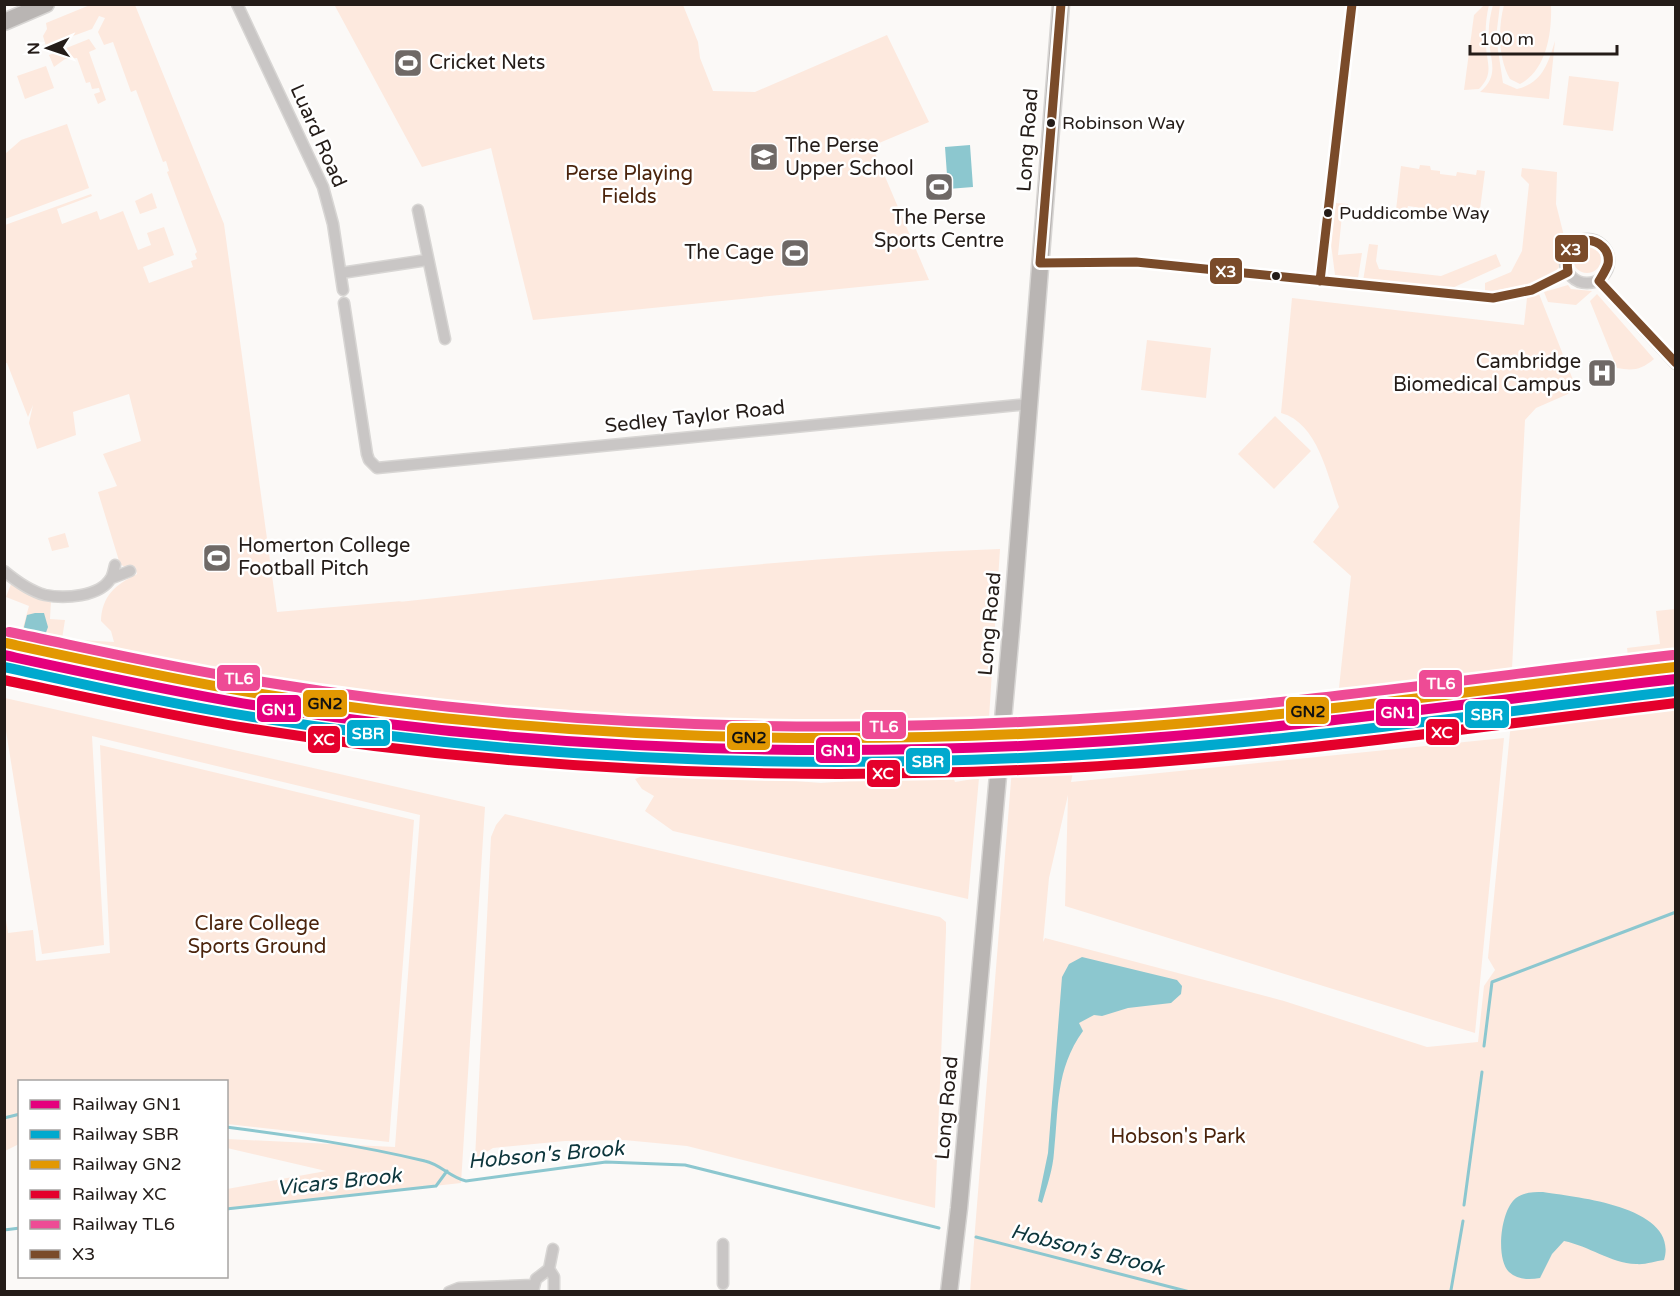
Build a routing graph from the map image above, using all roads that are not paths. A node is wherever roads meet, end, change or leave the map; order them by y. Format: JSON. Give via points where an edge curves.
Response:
{"nodes":[{"id":1,"x":237,"y":4,"type":"edge"},
{"id":2,"x":1061,"y":4,"type":"edge"},
{"id":3,"x":36,"y":9,"type":"edge"},
{"id":4,"x":4,"y":22,"type":"edge"},
{"id":5,"x":418,"y":210,"type":"dead end"},
{"id":6,"x":427,"y":260,"type":"junction"},
{"id":7,"x":341,"y":273,"type":"junction"},
{"id":8,"x":1599,"y":281,"type":"junction"},
{"id":9,"x":343,"y":290,"type":"dead end"},
{"id":10,"x":344,"y":303,"type":"dead end"},
{"id":11,"x":445,"y":339,"type":"dead end"},
{"id":12,"x":1676,"y":364,"type":"edge"},
{"id":13,"x":1029,"y":404,"type":"junction"},
{"id":14,"x":116,"y":565,"type":"dead end"},
{"id":15,"x":4,"y":571,"type":"edge"},
{"id":16,"x":130,"y":572,"type":"dead end"},
{"id":17,"x":111,"y":578,"type":"junction"},
{"id":18,"x":723,"y":1244,"type":"dead end"},
{"id":19,"x":955,"y":1247,"type":"junction"},
{"id":20,"x":553,"y":1249,"type":"dead end"},
{"id":21,"x":549,"y":1269,"type":"junction"},
{"id":22,"x":532,"y":1288,"type":"edge"},
{"id":23,"x":722,"y":1289,"type":"edge"},
{"id":24,"x":449,"y":1292,"type":"edge"},
{"id":25,"x":554,"y":1292,"type":"edge"},
{"id":26,"x":949,"y":1292,"type":"edge"},
{"id":27,"x":954,"y":1292,"type":"edge"}],
"edges":[{"from":1,"to":7,"type":"street","name":"Luard Road","via":[[323,187]]},
{"from":2,"to":13,"type":"main road","name":"Long Road"},
{"from":3,"to":4,"type":"main road"},
{"from":5,"to":6,"type":"street"},
{"from":6,"to":7,"type":"street"},
{"from":6,"to":11,"type":"street"},
{"from":7,"to":9,"type":"street","name":"Luard Road"},
{"from":8,"to":8,"type":"street","via":[[1583,282],[1568,272],[1566,255],[1578,241],[1594,240],[1606,250],[1609,264]]},
{"from":8,"to":12,"type":"street"},
{"from":10,"to":13,"type":"street","name":"Sedley Taylor Road","via":[[369,460],[373,466],[382,468]]},
{"from":13,"to":19,"type":"main road","name":"Long Road"},
{"from":14,"to":17,"type":"street"},
{"from":15,"to":17,"type":"street","via":[[45,595],[68,597],[93,591]]},
{"from":16,"to":17,"type":"street"},
{"from":18,"to":23,"type":"street"},
{"from":19,"to":26,"type":"main road","name":"Long Road"},
{"from":19,"to":27,"type":"main road","name":"Long Road"},
{"from":20,"to":21,"type":"street"},
{"from":21,"to":22,"type":"street"},
{"from":21,"to":25,"type":"street","via":[[554,1277]]},
{"from":22,"to":24,"type":"street","via":[[459,1288]]}]}
